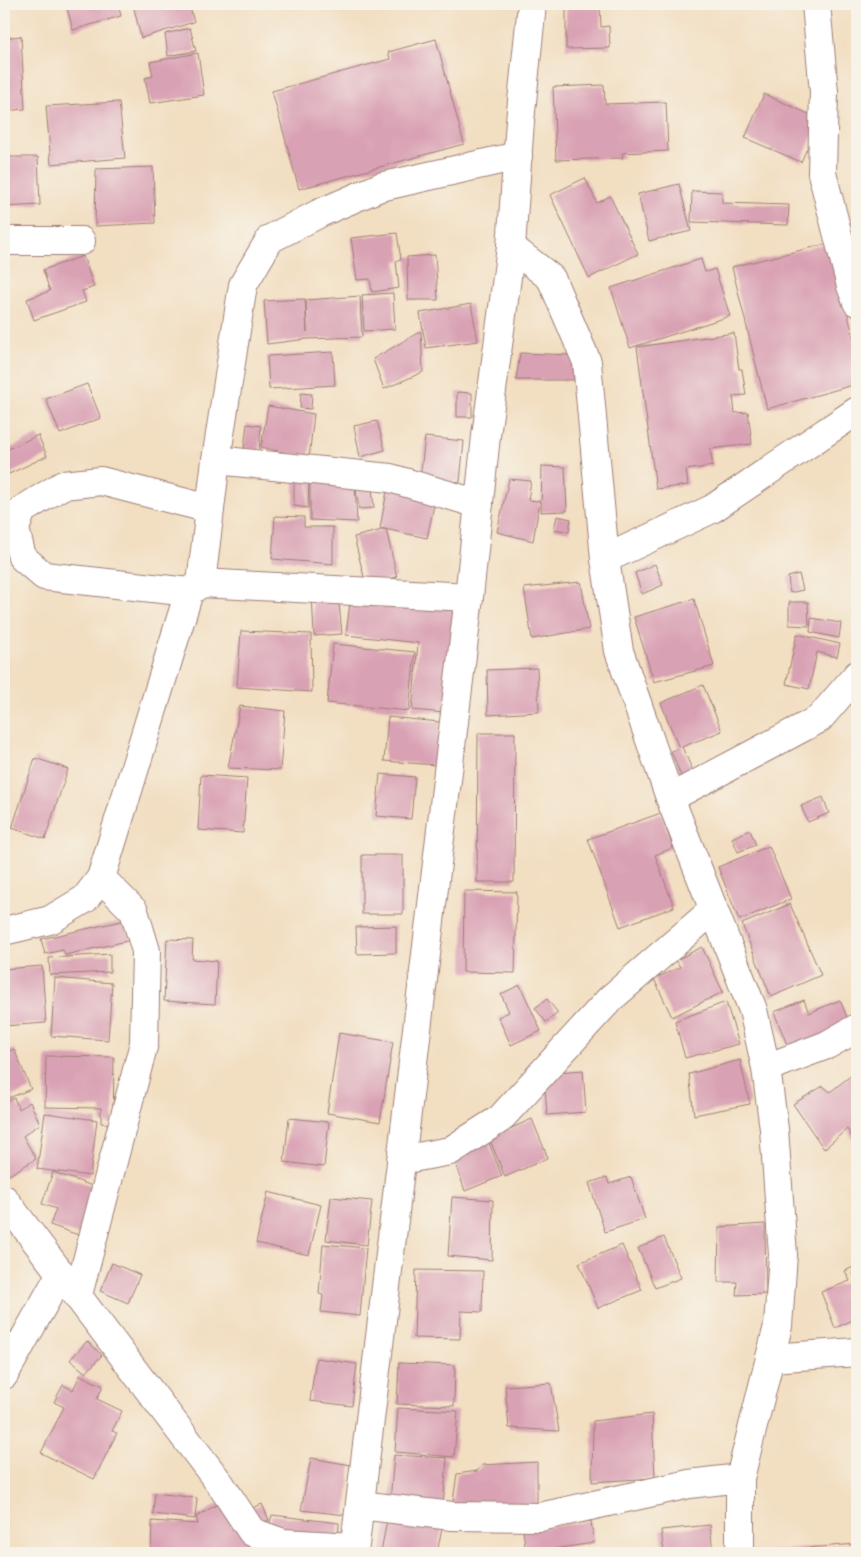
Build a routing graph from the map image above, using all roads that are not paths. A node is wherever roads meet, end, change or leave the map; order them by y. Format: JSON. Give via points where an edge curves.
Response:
{"nodes":[{"id":1,"x":532,"y":4,"type":"edge"},
{"id":2,"x":816,"y":4,"type":"edge"},
{"id":3,"x":518,"y":156,"type":"junction"},
{"id":4,"x":4,"y":241,"type":"edge"},
{"id":5,"x":80,"y":241,"type":"dead end"},
{"id":6,"x":511,"y":247,"type":"junction"},
{"id":7,"x":857,"y":302,"type":"edge"},
{"id":8,"x":857,"y":410,"type":"edge"},
{"id":9,"x":216,"y":460,"type":"junction"},
{"id":10,"x":479,"y":504,"type":"junction"},
{"id":11,"x":210,"y":509,"type":"junction"},
{"id":12,"x":605,"y":559,"type":"junction"},
{"id":13,"x":195,"y":588,"type":"junction"},
{"id":14,"x":469,"y":596,"type":"junction"},
{"id":15,"x":857,"y":675,"type":"edge"},
{"id":16,"x":670,"y":798,"type":"junction"},
{"id":17,"x":101,"y":878,"type":"junction"},
{"id":18,"x":713,"y":910,"type":"junction"},
{"id":19,"x":4,"y":931,"type":"edge"},
{"id":20,"x":857,"y":1028,"type":"edge"},
{"id":21,"x":766,"y":1068,"type":"junction"},
{"id":22,"x":401,"y":1160,"type":"junction"},
{"id":23,"x":4,"y":1199,"type":"edge"},
{"id":24,"x":61,"y":1274,"type":"junction"},
{"id":25,"x":78,"y":1295,"type":"junction"},
{"id":26,"x":857,"y":1352,"type":"edge"},
{"id":27,"x":770,"y":1358,"type":"junction"},
{"id":28,"x":4,"y":1375,"type":"edge"},
{"id":29,"x":740,"y":1478,"type":"junction"},
{"id":30,"x":360,"y":1505,"type":"junction"},
{"id":31,"x":354,"y":1550,"type":"edge"},
{"id":32,"x":740,"y":1553,"type":"edge"}],
"edges":[{"from":1,"to":3,"type":"street"},
{"from":2,"to":7,"type":"street","via":[[824,92],[822,173]]},
{"from":3,"to":6,"type":"street"},
{"from":3,"to":9,"type":"street","via":[[380,187],[270,239],[242,285]]},
{"from":4,"to":5,"type":"street"},
{"from":6,"to":10,"type":"street"},
{"from":6,"to":12,"type":"street","via":[[550,278],[587,362]]},
{"from":8,"to":12,"type":"street","via":[[712,509]]},
{"from":9,"to":10,"type":"street","via":[[390,478]]},
{"from":9,"to":11,"type":"street"},
{"from":10,"to":14,"type":"street"},
{"from":11,"to":13,"type":"street"},
{"from":11,"to":13,"type":"street","via":[[101,481],[63,485],[22,510],[15,529],[22,557],[44,576]]},
{"from":12,"to":16,"type":"street","via":[[619,651]]},
{"from":13,"to":14,"type":"street"},
{"from":13,"to":17,"type":"street"},
{"from":14,"to":22,"type":"street"},
{"from":15,"to":16,"type":"street","via":[[819,719]]},
{"from":16,"to":18,"type":"street"},
{"from":17,"to":19,"type":"street","via":[[85,899],[50,920]]},
{"from":17,"to":25,"type":"street","via":[[134,911],[146,951],[144,1043]]},
{"from":18,"to":21,"type":"street","via":[[753,1010]]},
{"from":18,"to":22,"type":"street","via":[[610,999],[500,1119],[450,1151]]},
{"from":20,"to":21,"type":"street","via":[[827,1045]]},
{"from":21,"to":27,"type":"street","via":[[783,1255],[778,1326]]},
{"from":22,"to":30,"type":"street"},
{"from":23,"to":24,"type":"street"},
{"from":24,"to":25,"type":"street"},
{"from":24,"to":28,"type":"street"},
{"from":25,"to":31,"type":"street","via":[[221,1485],[252,1532],[283,1543]]},
{"from":26,"to":27,"type":"street"},
{"from":27,"to":29,"type":"street"},
{"from":29,"to":30,"type":"street","via":[[689,1484],[540,1517],[452,1516]]},
{"from":29,"to":32,"type":"street"},
{"from":30,"to":31,"type":"street"}]}
